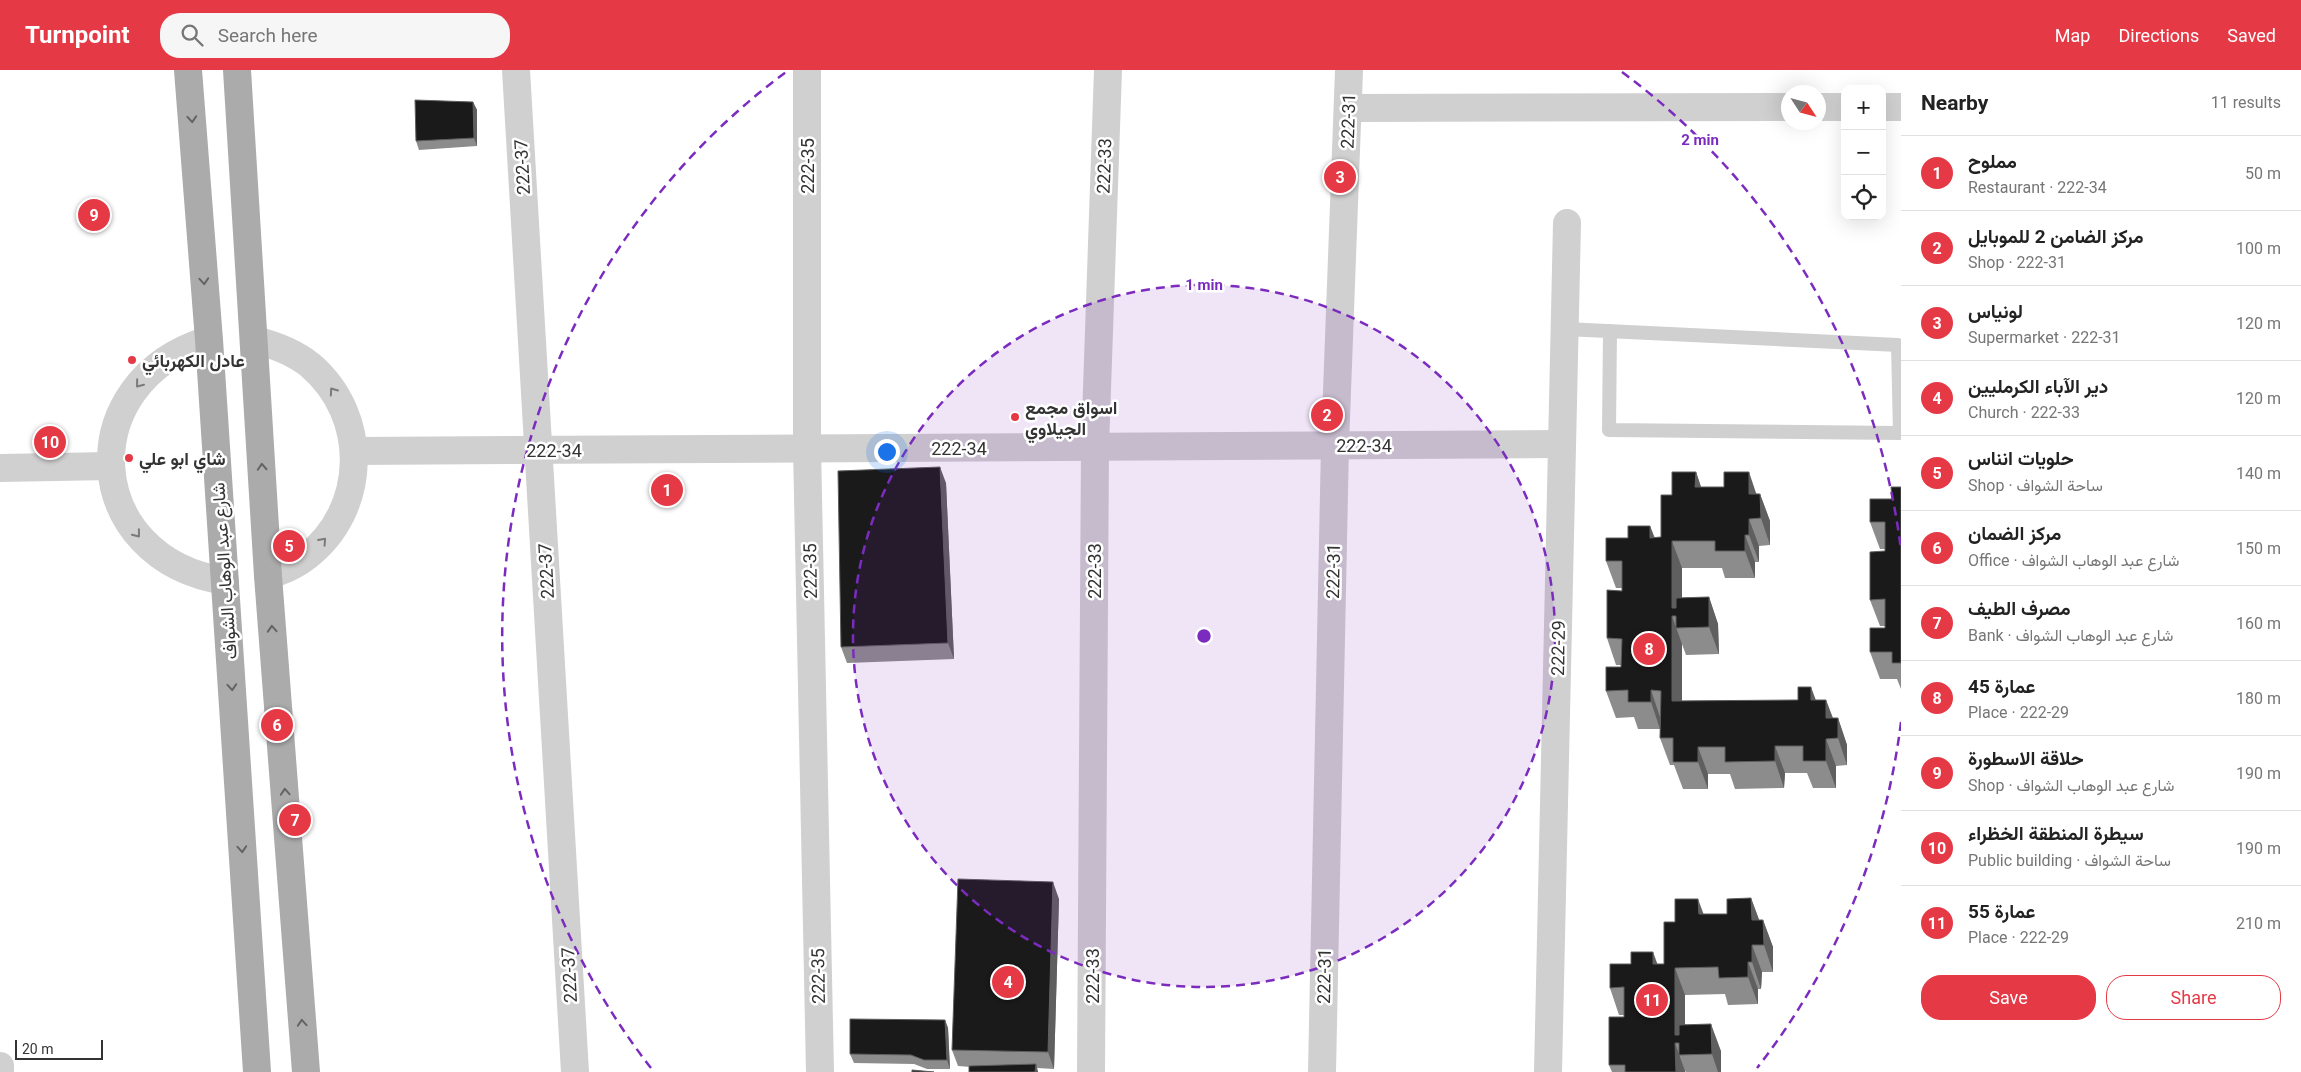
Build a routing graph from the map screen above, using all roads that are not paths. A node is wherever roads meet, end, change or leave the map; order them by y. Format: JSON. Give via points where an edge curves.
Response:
{"nodes":[{"id":1,"x":188,"y":70,"type":"edge"},
{"id":2,"x":238,"y":70,"type":"edge"},
{"id":3,"x":516,"y":70,"type":"edge"},
{"id":4,"x":807,"y":70,"type":"edge"},
{"id":5,"x":1108,"y":70,"type":"edge"},
{"id":6,"x":1349,"y":70,"type":"edge"},
{"id":7,"x":1781,"y":107,"type":"edge"},
{"id":8,"x":1826,"y":107,"type":"edge"},
{"id":9,"x":1841,"y":107,"type":"edge"},
{"id":10,"x":1886,"y":107,"type":"edge"},
{"id":11,"x":1901,"y":107,"type":"edge"},
{"id":12,"x":1349,"y":108,"type":"junction"},
{"id":13,"x":1567,"y":223,"type":"dead end"},
{"id":14,"x":1565,"y":329,"type":"junction"},
{"id":15,"x":1610,"y":331,"type":"junction"},
{"id":16,"x":209,"y":340,"type":"junction"},
{"id":17,"x":255,"y":340,"type":"junction"},
{"id":18,"x":1562,"y":444,"type":"junction"},
{"id":19,"x":1335,"y":445,"type":"junction"},
{"id":20,"x":1095,"y":447,"type":"junction"},
{"id":21,"x":807,"y":448,"type":"junction"},
{"id":22,"x":539,"y":450,"type":"junction"},
{"id":23,"x":355,"y":451,"type":"junction"},
{"id":24,"x":111,"y":466,"type":"junction"},
{"id":25,"x":0,"y":468,"type":"edge"},
{"id":26,"x":268,"y":576,"type":"junction"},
{"id":27,"x":225,"y":582,"type":"junction"},
{"id":28,"x":0,"y":1066,"type":"edge"},
{"id":29,"x":0,"y":1072,"type":"edge"},
{"id":30,"x":257,"y":1072,"type":"edge"},
{"id":31,"x":306,"y":1072,"type":"edge"},
{"id":32,"x":575,"y":1072,"type":"edge"},
{"id":33,"x":820,"y":1072,"type":"edge"},
{"id":34,"x":1091,"y":1072,"type":"edge"},
{"id":35,"x":1322,"y":1072,"type":"edge"},
{"id":36,"x":1548,"y":1072,"type":"edge"}],
"edges":[{"from":1,"to":16,"type":"main road","name":"شارع عبد الوهاب الشواف","one_way":true},
{"from":2,"to":17,"type":"main road"},
{"from":3,"to":22,"type":"street","name":"222-37"},
{"from":4,"to":21,"type":"street","name":"222-35"},
{"from":5,"to":20,"type":"street","name":"222-33"},
{"from":6,"to":12,"type":"street","name":"222-31"},
{"from":7,"to":12,"type":"street"},
{"from":8,"to":9,"type":"street"},
{"from":10,"to":11,"type":"street"},
{"from":12,"to":19,"type":"street","name":"222-31"},
{"from":13,"to":14,"type":"street","name":"222-29"},
{"from":14,"to":15,"type":"lane"},
{"from":14,"to":18,"type":"street","name":"222-29"},
{"from":15,"to":15,"type":"lane","via":[[1898,345],[1900,434],[1609,430]]},
{"from":16,"to":24,"type":"street","one_way":true,"via":[[169,356],[137,385],[117,423]]},
{"from":16,"to":27,"type":"main road","name":"شارع عبد الوهاب الشواف"},
{"from":23,"to":17,"type":"street","one_way":true,"via":[[346,412],[324,378],[293,353]]},
{"from":26,"to":17,"type":"main road","one_way":true},
{"from":18,"to":19,"type":"street","name":"222-34"},
{"from":18,"to":36,"type":"street","name":"222-29"},
{"from":19,"to":20,"type":"street","name":"222-34"},
{"from":19,"to":35,"type":"street","name":"222-31"},
{"from":20,"to":21,"type":"street","name":"222-34"},
{"from":20,"to":34,"type":"street","name":"222-33"},
{"from":21,"to":22,"type":"street","name":"222-34"},
{"from":21,"to":33,"type":"street","name":"222-35"},
{"from":22,"to":23,"type":"street","name":"222-34"},
{"from":22,"to":32,"type":"street","name":"222-37"},
{"from":26,"to":23,"type":"street","one_way":true,"via":[[305,558],[334,529],[351,492]]},
{"from":24,"to":25,"type":"street"},
{"from":24,"to":27,"type":"street","one_way":true,"via":[[121,509],[146,545],[163,560],[182,570]]},
{"from":31,"to":26,"type":"main road","one_way":true},
{"from":27,"to":30,"type":"main road","name":"شارع عبد الوهاب الشواف","one_way":true},
{"from":28,"to":29,"type":"street"}]}
